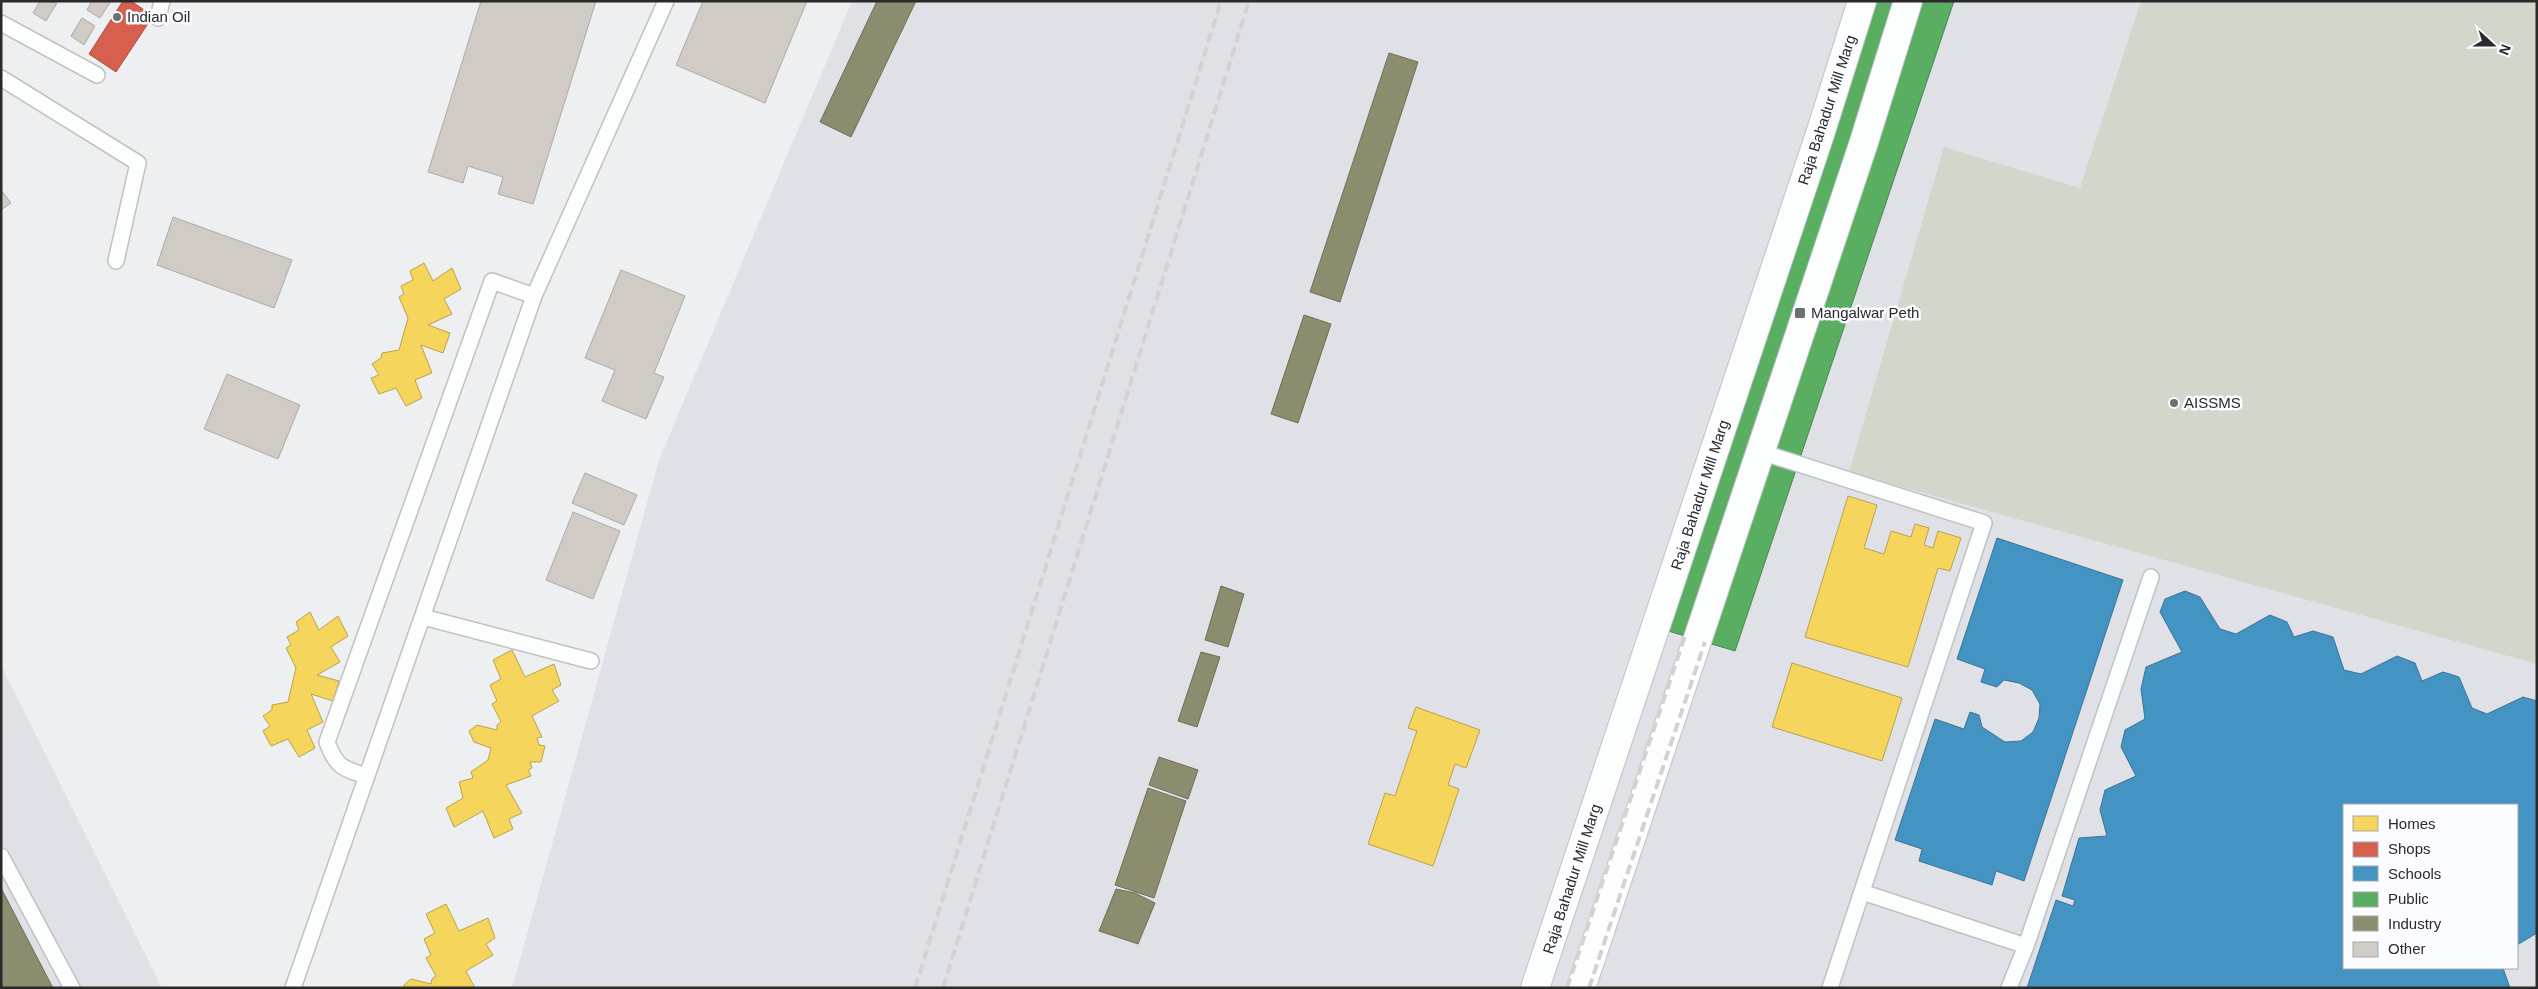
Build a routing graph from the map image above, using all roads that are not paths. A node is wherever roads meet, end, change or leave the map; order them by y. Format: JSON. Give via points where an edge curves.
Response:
{"nodes":[{"id":1,"x":162,"y":1,"type":"edge"},
{"id":2,"x":666,"y":1,"type":"edge"},
{"id":3,"x":1862,"y":1,"type":"edge"},
{"id":4,"x":1908,"y":1,"type":"edge"},
{"id":5,"x":158,"y":18,"type":"dead end"},
{"id":6,"x":1,"y":23,"type":"edge"},
{"id":7,"x":97,"y":75,"type":"dead end"},
{"id":8,"x":1,"y":78,"type":"edge"},
{"id":9,"x":116,"y":261,"type":"dead end"},
{"id":10,"x":534,"y":296,"type":"junction"},
{"id":11,"x":1761,"y":452,"type":"junction"},
{"id":12,"x":2151,"y":577,"type":"dead end"},
{"id":13,"x":423,"y":617,"type":"junction"},
{"id":14,"x":591,"y":661,"type":"dead end"},
{"id":15,"x":1637,"y":684,"type":"junction"},
{"id":16,"x":1678,"y":699,"type":"junction"},
{"id":17,"x":367,"y":776,"type":"junction"},
{"id":18,"x":1,"y":856,"type":"edge"},
{"id":19,"x":1862,"y":892,"type":"junction"},
{"id":20,"x":2026,"y":946,"type":"junction"},
{"id":21,"x":72,"y":988,"type":"edge"},
{"id":22,"x":293,"y":988,"type":"edge"},
{"id":23,"x":1535,"y":988,"type":"edge"},
{"id":24,"x":1582,"y":988,"type":"edge"},
{"id":25,"x":1830,"y":988,"type":"edge"},
{"id":26,"x":2009,"y":988,"type":"edge"}],
"edges":[{"from":1,"to":5,"type":"lane"},
{"from":2,"to":10,"type":"lane"},
{"from":3,"to":15,"type":"highway","name":"Raja Bahadur Mill Marg"},
{"from":4,"to":11,"type":"highway"},
{"from":6,"to":7,"type":"lane"},
{"from":8,"to":9,"type":"lane","via":[[138,163]]},
{"from":10,"to":13,"type":"lane"},
{"from":10,"to":17,"type":"lane","via":[[492,281],[327,742],[333,758],[345,770]]},
{"from":11,"to":16,"type":"highway"},
{"from":11,"to":19,"type":"lane","via":[[1984,523]]},
{"from":12,"to":20,"type":"lane"},
{"from":13,"to":14,"type":"lane"},
{"from":13,"to":17,"type":"lane"},
{"from":15,"to":16,"type":"highway"},
{"from":15,"to":23,"type":"highway","name":"Raja Bahadur Mill Marg"},
{"from":16,"to":24,"type":"highway"},
{"from":17,"to":22,"type":"lane"},
{"from":18,"to":21,"type":"lane"},
{"from":19,"to":20,"type":"lane"},
{"from":19,"to":25,"type":"lane"},
{"from":20,"to":26,"type":"lane"}]}
